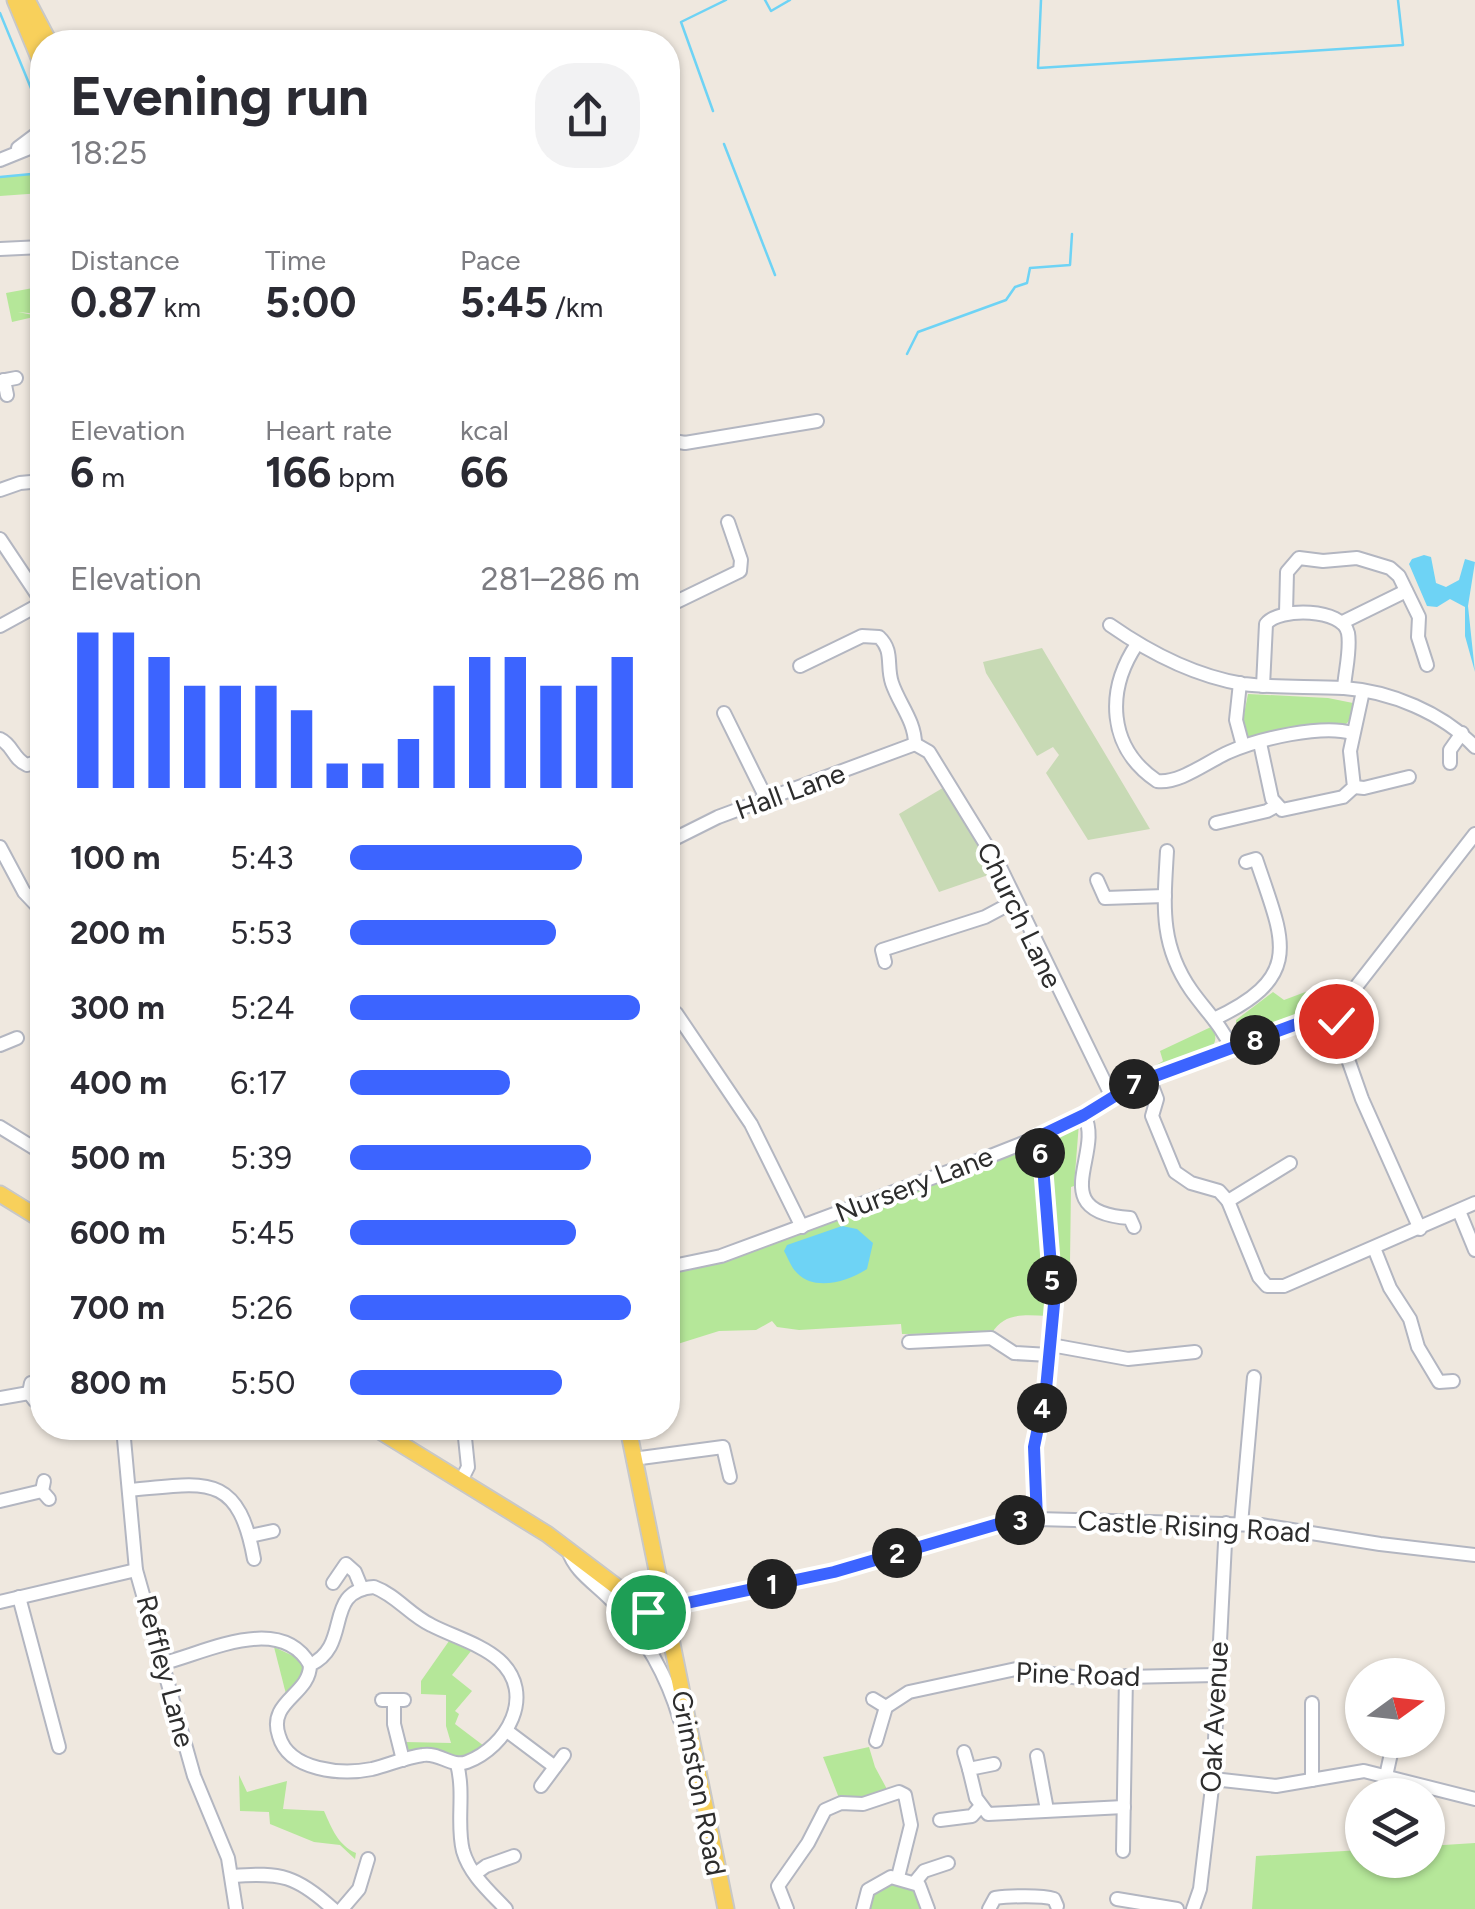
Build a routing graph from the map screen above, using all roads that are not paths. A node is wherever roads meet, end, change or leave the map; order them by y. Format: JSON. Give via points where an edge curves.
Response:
{"nodes":[{"id":1,"x":15,"y":0,"type":"edge"},
{"id":2,"x":28,"y":0,"type":"edge"},
{"id":3,"x":43,"y":30,"type":"edge"},
{"id":4,"x":30,"y":36,"type":"edge"},
{"id":5,"x":30,"y":139,"type":"edge"},
{"id":6,"x":30,"y":148,"type":"edge"},
{"id":7,"x":4,"y":158,"type":"edge"},
{"id":8,"x":30,"y":248,"type":"edge"},
{"id":9,"x":0,"y":250,"type":"edge"},
{"id":10,"x":7,"y":380,"type":"edge"},
{"id":11,"x":7,"y":395,"type":"dead end"},
{"id":12,"x":817,"y":421,"type":"dead end"},
{"id":13,"x":680,"y":442,"type":"edge"},
{"id":14,"x":30,"y":482,"type":"edge"},
{"id":15,"x":0,"y":490,"type":"edge"},
{"id":16,"x":728,"y":522,"type":"dead end"},
{"id":17,"x":0,"y":539,"type":"edge"},
{"id":18,"x":30,"y":584,"type":"edge"},
{"id":19,"x":1406,"y":592,"type":"junction"},
{"id":20,"x":680,"y":599,"type":"edge"},
{"id":21,"x":30,"y":609,"type":"edge"},
{"id":22,"x":1286,"y":613,"type":"junction"},
{"id":23,"x":1342,"y":622,"type":"junction"},
{"id":24,"x":1110,"y":625,"type":"dead end"},
{"id":25,"x":0,"y":626,"type":"edge"},
{"id":26,"x":1137,"y":644,"type":"junction"},
{"id":27,"x":800,"y":666,"type":"dead end"},
{"id":28,"x":1427,"y":666,"type":"dead end"},
{"id":29,"x":1240,"y":683,"type":"junction"},
{"id":30,"x":1262,"y":686,"type":"junction"},
{"id":31,"x":1344,"y":688,"type":"junction"},
{"id":32,"x":1362,"y":690,"type":"junction"},
{"id":33,"x":724,"y":713,"type":"dead end"},
{"id":34,"x":1352,"y":733,"type":"junction"},
{"id":35,"x":1462,"y":733,"type":"junction"},
{"id":36,"x":1,"y":736,"type":"edge"},
{"id":37,"x":1260,"y":743,"type":"junction"},
{"id":38,"x":915,"y":744,"type":"junction"},
{"id":39,"x":1242,"y":746,"type":"junction"},
{"id":40,"x":1475,"y":747,"type":"edge"},
{"id":41,"x":1450,"y":763,"type":"dead end"},
{"id":42,"x":30,"y":764,"type":"edge"},
{"id":43,"x":1408,"y":777,"type":"dead end"},
{"id":44,"x":1354,"y":786,"type":"junction"},
{"id":45,"x":767,"y":800,"type":"junction"},
{"id":46,"x":1276,"y":806,"type":"junction"},
{"id":47,"x":1216,"y":823,"type":"dead end"},
{"id":48,"x":1475,"y":834,"type":"edge"},
{"id":49,"x":680,"y":836,"type":"edge"},
{"id":50,"x":0,"y":847,"type":"edge"},
{"id":51,"x":1167,"y":851,"type":"dead end"},
{"id":52,"x":1256,"y":859,"type":"dead end"},
{"id":53,"x":1097,"y":880,"type":"dead end"},
{"id":54,"x":1165,"y":896,"type":"junction"},
{"id":55,"x":30,"y":898,"type":"edge"},
{"id":56,"x":1015,"y":901,"type":"junction"},
{"id":57,"x":882,"y":951,"type":"dead end"},
{"id":58,"x":1332,"y":1011,"type":"junction"},
{"id":59,"x":680,"y":1018,"type":"edge"},
{"id":60,"x":1214,"y":1019,"type":"junction"},
{"id":61,"x":17,"y":1037,"type":"dead end"},
{"id":62,"x":0,"y":1045,"type":"edge"},
{"id":63,"x":1232,"y":1049,"type":"junction"},
{"id":64,"x":1149,"y":1078,"type":"junction"},
{"id":65,"x":1112,"y":1098,"type":"junction"},
{"id":66,"x":1084,"y":1115,"type":"junction"},
{"id":67,"x":0,"y":1127,"type":"edge"},
{"id":68,"x":1036,"y":1138,"type":"junction"},
{"id":69,"x":30,"y":1145,"type":"edge"},
{"id":70,"x":1290,"y":1163,"type":"dead end"},
{"id":71,"x":0,"y":1194,"type":"edge"},
{"id":72,"x":1228,"y":1201,"type":"junction"},
{"id":73,"x":1475,"y":1204,"type":"edge"},
{"id":74,"x":1459,"y":1211,"type":"junction"},
{"id":75,"x":30,"y":1213,"type":"edge"},
{"id":76,"x":802,"y":1227,"type":"junction"},
{"id":77,"x":1134,"y":1227,"type":"dead end"},
{"id":78,"x":1420,"y":1229,"type":"junction"},
{"id":79,"x":1374,"y":1248,"type":"junction"},
{"id":80,"x":1475,"y":1250,"type":"edge"},
{"id":81,"x":680,"y":1265,"type":"edge"},
{"id":82,"x":909,"y":1342,"type":"dead end"},
{"id":83,"x":1050,"y":1350,"type":"junction"},
{"id":84,"x":1195,"y":1352,"type":"dead end"},
{"id":85,"x":1254,"y":1377,"type":"dead end"},
{"id":86,"x":1444,"y":1385,"type":"dead end"},
{"id":87,"x":30,"y":1392,"type":"edge"},
{"id":88,"x":0,"y":1398,"type":"edge"},
{"id":89,"x":124,"y":1440,"type":"edge"},
{"id":90,"x":395,"y":1440,"type":"edge"},
{"id":91,"x":465,"y":1440,"type":"edge"},
{"id":92,"x":630,"y":1440,"type":"edge"},
{"id":93,"x":634,"y":1460,"type":"junction"},
{"id":94,"x":730,"y":1476,"type":"dead end"},
{"id":95,"x":462,"y":1481,"type":"junction"},
{"id":96,"x":130,"y":1490,"type":"junction"},
{"id":97,"x":45,"y":1491,"type":"dead end"},
{"id":98,"x":0,"y":1501,"type":"edge"},
{"id":99,"x":1037,"y":1519,"type":"junction"},
{"id":100,"x":1226,"y":1523,"type":"junction"},
{"id":101,"x":1241,"y":1524,"type":"junction"},
{"id":102,"x":273,"y":1531,"type":"dead end"},
{"id":103,"x":250,"y":1536,"type":"junction"},
{"id":104,"x":568,"y":1550,"type":"junction"},
{"id":105,"x":1475,"y":1554,"type":"edge"},
{"id":106,"x":254,"y":1560,"type":"dead end"},
{"id":107,"x":136,"y":1570,"type":"junction"},
{"id":108,"x":333,"y":1583,"type":"dead end"},
{"id":109,"x":362,"y":1589,"type":"junction"},
{"id":110,"x":19,"y":1597,"type":"junction"},
{"id":111,"x":0,"y":1602,"type":"edge"},
{"id":112,"x":664,"y":1605,"type":"junction"},
{"id":113,"x":164,"y":1663,"type":"junction"},
{"id":114,"x":310,"y":1665,"type":"junction"},
{"id":115,"x":1216,"y":1675,"type":"junction"},
{"id":116,"x":1126,"y":1676,"type":"junction"},
{"id":117,"x":393,"y":1700,"type":"dead end"},
{"id":118,"x":873,"y":1700,"type":"dead end"},
{"id":119,"x":1312,"y":1703,"type":"dead end"},
{"id":120,"x":886,"y":1707,"type":"junction"},
{"id":121,"x":688,"y":1728,"type":"junction"},
{"id":122,"x":507,"y":1731,"type":"junction"},
{"id":123,"x":53,"y":1741,"type":"dead end"},
{"id":124,"x":876,"y":1741,"type":"dead end"},
{"id":125,"x":964,"y":1752,"type":"dead end"},
{"id":126,"x":1037,"y":1756,"type":"dead end"},
{"id":127,"x":1390,"y":1758,"type":"edge"},
{"id":128,"x":403,"y":1760,"type":"junction"},
{"id":129,"x":457,"y":1764,"type":"junction"},
{"id":130,"x":994,"y":1764,"type":"dead end"},
{"id":131,"x":969,"y":1769,"type":"junction"},
{"id":132,"x":1386,"y":1776,"type":"junction"},
{"id":133,"x":1213,"y":1779,"type":"junction"},
{"id":134,"x":1312,"y":1780,"type":"junction"},
{"id":135,"x":541,"y":1786,"type":"dead end"},
{"id":136,"x":1475,"y":1799,"type":"edge"},
{"id":137,"x":978,"y":1803,"type":"junction"},
{"id":138,"x":1124,"y":1807,"type":"junction"},
{"id":139,"x":1047,"y":1810,"type":"junction"},
{"id":140,"x":940,"y":1820,"type":"dead end"},
{"id":141,"x":1123,"y":1851,"type":"dead end"},
{"id":142,"x":514,"y":1856,"type":"dead end"},
{"id":143,"x":368,"y":1859,"type":"dead end"},
{"id":144,"x":948,"y":1863,"type":"dead end"},
{"id":145,"x":475,"y":1874,"type":"junction"},
{"id":146,"x":233,"y":1876,"type":"junction"},
{"id":147,"x":898,"y":1878,"type":"junction"},
{"id":148,"x":914,"y":1882,"type":"junction"},
{"id":149,"x":1074,"y":1903,"type":"dead end"},
{"id":150,"x":1123,"y":1903,"type":"edge"},
{"id":151,"x":1056,"y":1908,"type":"edge"},
{"id":152,"x":236,"y":1909,"type":"edge"},
{"id":153,"x":333,"y":1909,"type":"edge"},
{"id":154,"x":342,"y":1909,"type":"edge"},
{"id":155,"x":506,"y":1909,"type":"edge"},
{"id":156,"x":726,"y":1909,"type":"edge"},
{"id":157,"x":787,"y":1909,"type":"edge"},
{"id":158,"x":863,"y":1909,"type":"edge"},
{"id":159,"x":928,"y":1909,"type":"edge"},
{"id":160,"x":990,"y":1909,"type":"edge"},
{"id":161,"x":1177,"y":1909,"type":"edge"},
{"id":162,"x":1193,"y":1909,"type":"edge"}],
"edges":[{"from":1,"to":4,"type":"main road"},
{"from":2,"to":3,"type":"main road"},
{"from":5,"to":7,"type":"street"},
{"from":6,"to":7,"type":"street"},
{"from":8,"to":9,"type":"street"},
{"from":10,"to":11,"type":"street"},
{"from":12,"to":13,"type":"street"},
{"from":14,"to":15,"type":"street"},
{"from":16,"to":20,"type":"street","via":[[740,571]]},
{"from":17,"to":18,"type":"street"},
{"from":19,"to":22,"type":"street","via":[[1390,568],[1358,558],[1299,558],[1287,572]]},
{"from":19,"to":23,"type":"street"},
{"from":19,"to":28,"type":"street"},
{"from":21,"to":25,"type":"street"},
{"from":22,"to":23,"type":"street"},
{"from":22,"to":30,"type":"street","via":[[1266,624]]},
{"from":23,"to":31,"type":"street","via":[[1348,634]]},
{"from":24,"to":26,"type":"street"},
{"from":26,"to":29,"type":"street"},
{"from":26,"to":39,"type":"street","via":[[1114,699],[1123,739],[1148,775],[1166,782]]},
{"from":27,"to":38,"type":"street","via":[[862,636],[879,637],[888,647],[890,677]]},
{"from":29,"to":30,"type":"street"},
{"from":29,"to":39,"type":"street","via":[[1236,720]]},
{"from":30,"to":31,"type":"street"},
{"from":31,"to":32,"type":"street"},
{"from":32,"to":34,"type":"street"},
{"from":32,"to":35,"type":"street","via":[[1399,700]]},
{"from":33,"to":45,"type":"street"},
{"from":34,"to":37,"type":"street","via":[[1326,728]]},
{"from":34,"to":44,"type":"street"},
{"from":35,"to":40,"type":"street"},
{"from":35,"to":41,"type":"street"},
{"from":36,"to":42,"type":"street","via":[[18,761]]},
{"from":37,"to":39,"type":"street"},
{"from":37,"to":46,"type":"street"},
{"from":38,"to":45,"type":"street","name":"Hall Lane"},
{"from":38,"to":56,"type":"street","name":"Church Lane","via":[[930,752]]},
{"from":43,"to":44,"type":"street"},
{"from":44,"to":46,"type":"street","via":[[1343,798],[1289,810]]},
{"from":45,"to":49,"type":"street","name":"Hall Lane"},
{"from":46,"to":47,"type":"street"},
{"from":48,"to":58,"type":"street","name":"Nursery Lane"},
{"from":50,"to":55,"type":"street"},
{"from":51,"to":54,"type":"street"},
{"from":52,"to":60,"type":"street","via":[[1279,931],[1279,965],[1254,998]]},
{"from":53,"to":54,"type":"street","via":[[1101,900]]},
{"from":54,"to":60,"type":"street","via":[[1173,962]]},
{"from":56,"to":57,"type":"street"},
{"from":56,"to":65,"type":"street","name":"Church Lane"},
{"from":58,"to":63,"type":"street","name":"Nursery Lane"},
{"from":58,"to":78,"type":"street","via":[[1362,1100]]},
{"from":59,"to":76,"type":"street","via":[[751,1124]]},
{"from":60,"to":63,"type":"street"},
{"from":61,"to":62,"type":"street"},
{"from":63,"to":64,"type":"street","name":"Nursery Lane"},
{"from":64,"to":65,"type":"street","name":"Nursery Lane"},
{"from":64,"to":72,"type":"street","via":[[1157,1099],[1152,1116],[1175,1172]]},
{"from":65,"to":66,"type":"street","name":"Nursery Lane"},
{"from":66,"to":68,"type":"street","name":"Nursery Lane"},
{"from":66,"to":77,"type":"street","via":[[1090,1129],[1084,1197],[1113,1217],[1130,1218]]},
{"from":67,"to":69,"type":"street"},
{"from":68,"to":76,"type":"street","name":"Nursery Lane"},
{"from":68,"to":83,"type":"street","via":[[1053,1287]]},
{"from":70,"to":72,"type":"street"},
{"from":71,"to":75,"type":"main road"},
{"from":72,"to":79,"type":"street","via":[[1266,1286],[1284,1286]]},
{"from":73,"to":74,"type":"street"},
{"from":74,"to":78,"type":"street"},
{"from":74,"to":80,"type":"street"},
{"from":76,"to":81,"type":"street","name":"Nursery Lane"},
{"from":78,"to":79,"type":"street"},
{"from":79,"to":86,"type":"street","via":[[1418,1347]]},
{"from":82,"to":83,"type":"street","via":[[991,1338],[1014,1353]]},
{"from":83,"to":84,"type":"street","via":[[1128,1359]]},
{"from":83,"to":99,"type":"street","via":[[1034,1447]]},
{"from":85,"to":101,"type":"street"},
{"from":87,"to":88,"type":"street"},
{"from":89,"to":96,"type":"street","name":"Reffley Lane"},
{"from":90,"to":95,"type":"main road"},
{"from":91,"to":95,"type":"street"},
{"from":92,"to":93,"type":"main road","name":"Grimston Road"},
{"from":93,"to":94,"type":"street","via":[[722,1447]]},
{"from":93,"to":112,"type":"main road","name":"Grimston Road"},
{"from":95,"to":104,"type":"main road"},
{"from":96,"to":103,"type":"street","via":[[212,1488],[238,1508]]},
{"from":96,"to":107,"type":"street","name":"Reffley Lane"},
{"from":97,"to":98,"type":"street"},
{"from":99,"to":100,"type":"street","name":"Castle Rising Road"},
{"from":99,"to":112,"type":"street","name":"Castle Rising Road","via":[[1005,1522],[834,1572]]},
{"from":100,"to":101,"type":"street","name":"Castle Rising Road"},
{"from":100,"to":115,"type":"street","name":"Oak Avenue"},
{"from":101,"to":105,"type":"street","name":"Castle Rising Road"},
{"from":102,"to":103,"type":"street"},
{"from":103,"to":106,"type":"street"},
{"from":104,"to":112,"type":"main road","via":[[620,1590]]},
{"from":104,"to":121,"type":"street","via":[[572,1563],[656,1655]]},
{"from":107,"to":110,"type":"street"},
{"from":107,"to":113,"type":"street","name":"Reffley Lane"},
{"from":108,"to":109,"type":"street","via":[[348,1561]]},
{"from":109,"to":114,"type":"street","via":[[344,1604],[327,1656]]},
{"from":109,"to":122,"type":"street","via":[[382,1590],[417,1617],[500,1660],[517,1699]]},
{"from":110,"to":111,"type":"street"},
{"from":110,"to":123,"type":"street"},
{"from":112,"to":121,"type":"main road","name":"Grimston Road"},
{"from":113,"to":114,"type":"street","via":[[271,1638],[292,1646]]},
{"from":113,"to":146,"type":"street","name":"Reffley Lane","via":[[194,1776]]},
{"from":114,"to":128,"type":"street","via":[[310,1675],[277,1716],[285,1750],[300,1761],[341,1770]]},
{"from":115,"to":116,"type":"street","name":"Pine Road"},
{"from":115,"to":133,"type":"street","name":"Oak Avenue"},
{"from":116,"to":120,"type":"street","name":"Pine Road","via":[[1080,1678],[1016,1668],[909,1692]]},
{"from":116,"to":138,"type":"street"},
{"from":117,"to":128,"type":"street"},
{"from":118,"to":120,"type":"street"},
{"from":119,"to":134,"type":"street"},
{"from":120,"to":124,"type":"street"},
{"from":121,"to":156,"type":"main road","name":"Grimston Road"},
{"from":122,"to":129,"type":"street"},
{"from":122,"to":135,"type":"street","via":[[559,1761]]},
{"from":125,"to":131,"type":"street"},
{"from":126,"to":139,"type":"street"},
{"from":127,"to":132,"type":"street"},
{"from":128,"to":129,"type":"street","via":[[428,1754]]},
{"from":129,"to":145,"type":"street","via":[[461,1839]]},
{"from":130,"to":131,"type":"street"},
{"from":131,"to":137,"type":"street"},
{"from":132,"to":134,"type":"street","via":[[1364,1771]]},
{"from":132,"to":136,"type":"street"},
{"from":133,"to":134,"type":"street","via":[[1276,1786]]},
{"from":133,"to":162,"type":"street","name":"Oak Avenue"},
{"from":137,"to":139,"type":"street","via":[[988,1814]]},
{"from":137,"to":140,"type":"street","via":[[972,1816]]},
{"from":138,"to":139,"type":"street"},
{"from":138,"to":141,"type":"street"},
{"from":142,"to":145,"type":"street"},
{"from":143,"to":154,"type":"street"},
{"from":144,"to":148,"type":"street"},
{"from":145,"to":155,"type":"street"},
{"from":146,"to":152,"type":"street","name":"Reffley Lane"},
{"from":146,"to":153,"type":"street","via":[[287,1876]]},
{"from":147,"to":148,"type":"street"},
{"from":147,"to":157,"type":"street","via":[[912,1824],[905,1796],[841,1803],[825,1810],[778,1886]]},
{"from":147,"to":158,"type":"street","via":[[868,1890]]},
{"from":148,"to":159,"type":"street"},
{"from":149,"to":151,"type":"street"},
{"from":150,"to":161,"type":"street"},
{"from":151,"to":160,"type":"street","via":[[1047,1896],[1006,1896],[994,1898]]}]}
